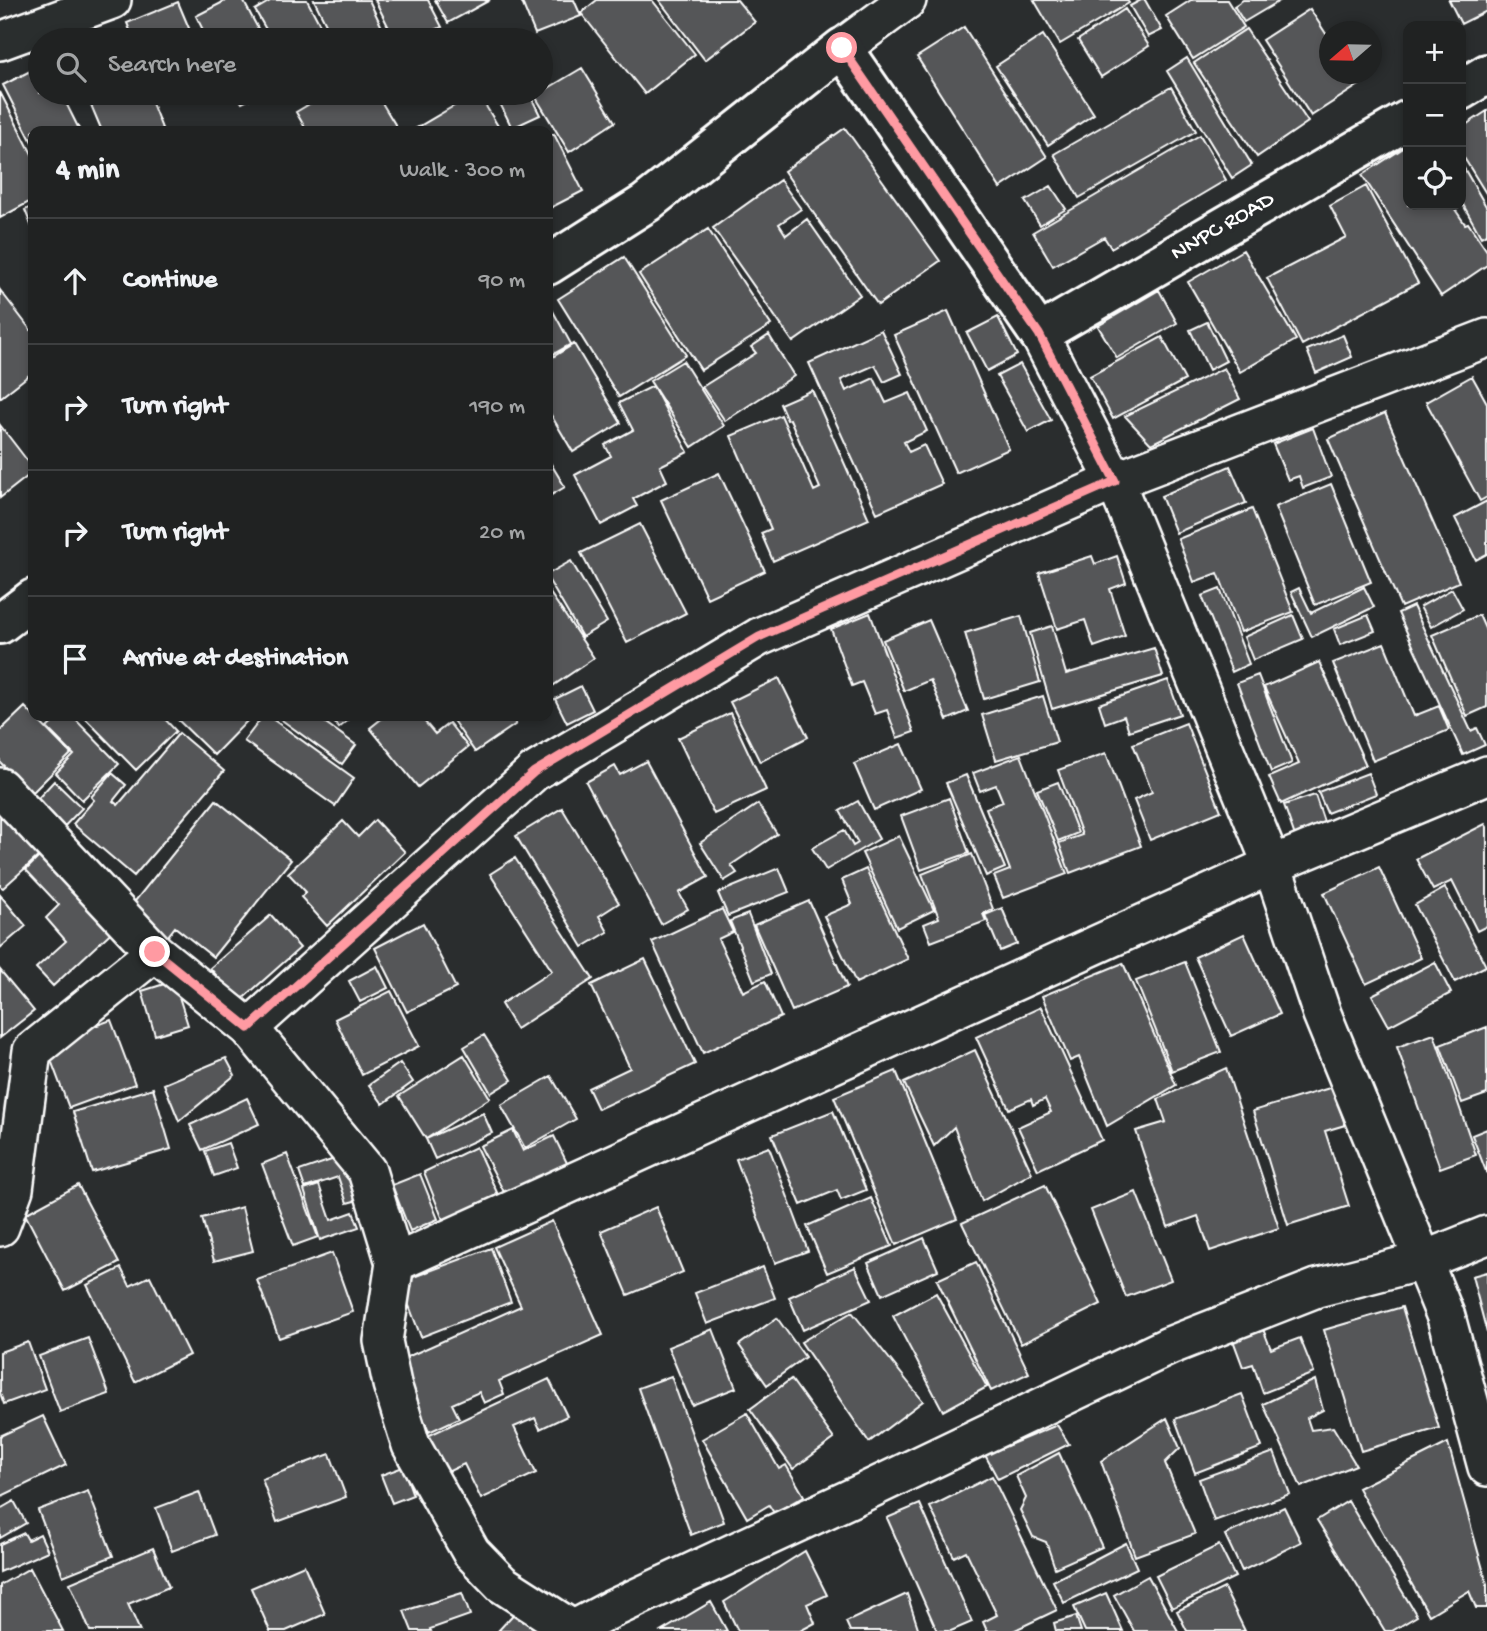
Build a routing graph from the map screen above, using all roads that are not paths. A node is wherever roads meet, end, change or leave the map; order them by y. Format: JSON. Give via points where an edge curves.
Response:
{"nodes":[{"id":1,"x":112,"y":0,"type":"edge"},
{"id":2,"x":907,"y":0,"type":"edge"},
{"id":3,"x":36,"y":28,"type":"edge"},
{"id":4,"x":28,"y":31,"type":"edge"},
{"id":5,"x":0,"y":41,"type":"edge"},
{"id":6,"x":842,"y":48,"type":"junction"},
{"id":7,"x":1487,"y":74,"type":"edge"},
{"id":8,"x":1466,"y":87,"type":"edge"},
{"id":9,"x":1403,"y":123,"type":"edge"},
{"id":10,"x":553,"y":262,"type":"edge"},
{"id":11,"x":1039,"y":334,"type":"junction"},
{"id":12,"x":1487,"y":338,"type":"edge"},
{"id":13,"x":1115,"y":481,"type":"junction"},
{"id":14,"x":28,"y":603,"type":"edge"},
{"id":15,"x":0,"y":624,"type":"edge"},
{"id":16,"x":1487,"y":775,"type":"edge"},
{"id":17,"x":0,"y":787,"type":"edge"},
{"id":18,"x":1272,"y":865,"type":"junction"},
{"id":19,"x":155,"y":952,"type":"junction"},
{"id":20,"x":249,"y":1028,"type":"junction"},
{"id":21,"x":0,"y":1227,"type":"edge"},
{"id":22,"x":1487,"y":1235,"type":"edge"},
{"id":23,"x":1422,"y":1261,"type":"junction"},
{"id":24,"x":395,"y":1263,"type":"junction"},
{"id":25,"x":1487,"y":1467,"type":"edge"},
{"id":26,"x":575,"y":1630,"type":"edge"}],
"edges":[{"from":1,"to":3,"type":"street"},
{"from":2,"to":6,"type":"street"},
{"from":4,"to":5,"type":"street"},
{"from":6,"to":10,"type":"street","via":[[646,203]]},
{"from":6,"to":11,"type":"street"},
{"from":7,"to":8,"type":"street"},
{"from":9,"to":11,"type":"street","name":"NNPC ROAD"},
{"from":11,"to":13,"type":"street"},
{"from":12,"to":13,"type":"street"},
{"from":13,"to":18,"type":"street"},
{"from":13,"to":20,"type":"street","via":[[759,637],[534,772]]},
{"from":14,"to":15,"type":"street"},
{"from":16,"to":18,"type":"street"},
{"from":17,"to":19,"type":"street"},
{"from":18,"to":23,"type":"street","via":[[1322,1013]]},
{"from":18,"to":24,"type":"street"},
{"from":19,"to":20,"type":"street"},
{"from":19,"to":21,"type":"street","via":[[32,1051],[14,1189]]},
{"from":20,"to":24,"type":"street","via":[[368,1171]]},
{"from":22,"to":23,"type":"street"},
{"from":23,"to":25,"type":"street","via":[[1446,1317]]},
{"from":23,"to":26,"type":"street","via":[[1317,1289],[1169,1346]]},
{"from":24,"to":26,"type":"street","via":[[383,1341],[411,1445],[471,1552],[502,1584]]}]}
